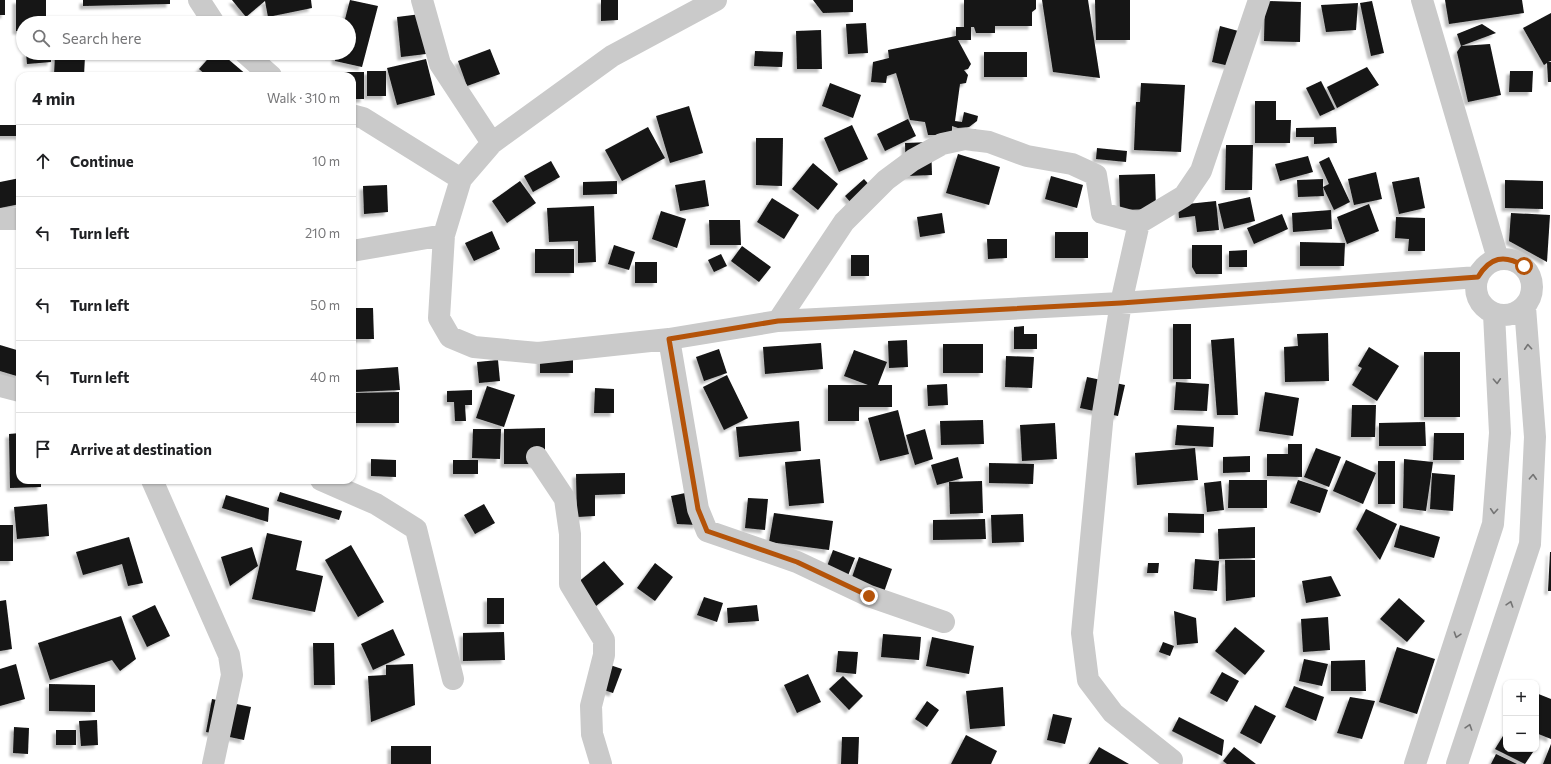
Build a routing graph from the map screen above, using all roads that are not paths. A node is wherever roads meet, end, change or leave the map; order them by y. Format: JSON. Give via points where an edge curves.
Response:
{"nodes":[{"id":1,"x":199,"y":0,"type":"edge"},
{"id":2,"x":422,"y":0,"type":"edge"},
{"id":3,"x":716,"y":0,"type":"edge"},
{"id":4,"x":1259,"y":0,"type":"edge"},
{"id":5,"x":1422,"y":0,"type":"edge"},
{"id":6,"x":209,"y":16,"type":"edge"},
{"id":7,"x":254,"y":60,"type":"edge"},
{"id":8,"x":267,"y":72,"type":"edge"},
{"id":9,"x":356,"y":116,"type":"edge"},
{"id":10,"x":492,"y":143,"type":"junction"},
{"id":11,"x":461,"y":179,"type":"junction"},
{"id":12,"x":1139,"y":223,"type":"junction"},
{"id":13,"x":444,"y":235,"type":"junction"},
{"id":14,"x":356,"y":250,"type":"edge"},
{"id":15,"x":1498,"y":259,"type":"junction"},
{"id":16,"x":1478,"y":277,"type":"junction"},
{"id":17,"x":1542,"y":287,"type":"edge"},
{"id":18,"x":1121,"y":303,"type":"junction"},
{"id":19,"x":1525,"y":307,"type":"junction"},
{"id":20,"x":1494,"y":314,"type":"junction"},
{"id":21,"x":778,"y":321,"type":"junction"},
{"id":22,"x":669,"y":339,"type":"junction"},
{"id":23,"x":0,"y":386,"type":"edge"},
{"id":24,"x":16,"y":390,"type":"edge"},
{"id":25,"x":537,"y":457,"type":"dead end"},
{"id":26,"x":154,"y":484,"type":"edge"},
{"id":27,"x":331,"y":484,"type":"edge"},
{"id":28,"x":944,"y":622,"type":"dead end"},
{"id":29,"x":453,"y":679,"type":"dead end"},
{"id":30,"x":1172,"y":760,"type":"dead end"},
{"id":31,"x":213,"y":764,"type":"edge"},
{"id":32,"x":602,"y":764,"type":"edge"},
{"id":33,"x":1415,"y":764,"type":"edge"},
{"id":34,"x":1457,"y":764,"type":"edge"}],
"edges":[{"from":1,"to":6,"type":"street"},
{"from":2,"to":10,"type":"street","via":[[440,64]]},
{"from":3,"to":10,"type":"street","via":[[612,56]]},
{"from":4,"to":12,"type":"street","via":[[1202,171],[1184,196]]},
{"from":5,"to":15,"type":"street"},
{"from":7,"to":8,"type":"street"},
{"from":9,"to":11,"type":"street"},
{"from":10,"to":11,"type":"street"},
{"from":11,"to":13,"type":"street"},
{"from":12,"to":18,"type":"street"},
{"from":12,"to":21,"type":"street","via":[[1102,213],[1096,175],[1072,164],[1027,156],[989,142],[965,139],[942,144],[913,160],[886,180],[844,222]]},
{"from":13,"to":14,"type":"street"},
{"from":13,"to":22,"type":"street","via":[[439,318],[450,337],[474,347],[538,353]]},
{"from":15,"to":16,"type":"street","via":[[1483,268]]},
{"from":15,"to":17,"type":"street","via":[[1514,260],[1524,266]]},
{"from":16,"to":18,"type":"street"},
{"from":16,"to":20,"type":"street","via":[[1478,299]]},
{"from":17,"to":19,"type":"street"},
{"from":18,"to":21,"type":"street"},
{"from":18,"to":30,"type":"street","via":[[1103,413],[1082,633],[1088,680],[1113,713]]},
{"from":19,"to":20,"type":"street","via":[[1505,316]]},
{"from":34,"to":19,"type":"street","one_way":true,"via":[[1530,544],[1535,437]]},
{"from":20,"to":33,"type":"street","one_way":true,"via":[[1500,433],[1493,524]]},
{"from":21,"to":22,"type":"street"},
{"from":22,"to":28,"type":"street","via":[[698,509],[707,531],[797,562],[869,596]]},
{"from":23,"to":24,"type":"street"},
{"from":25,"to":32,"type":"street","via":[[565,500],[570,534],[570,584],[604,640],[604,655],[591,706],[592,734]]},
{"from":26,"to":31,"type":"street","via":[[229,655],[232,675]]},
{"from":27,"to":29,"type":"street","via":[[376,504],[416,529]]}]}
